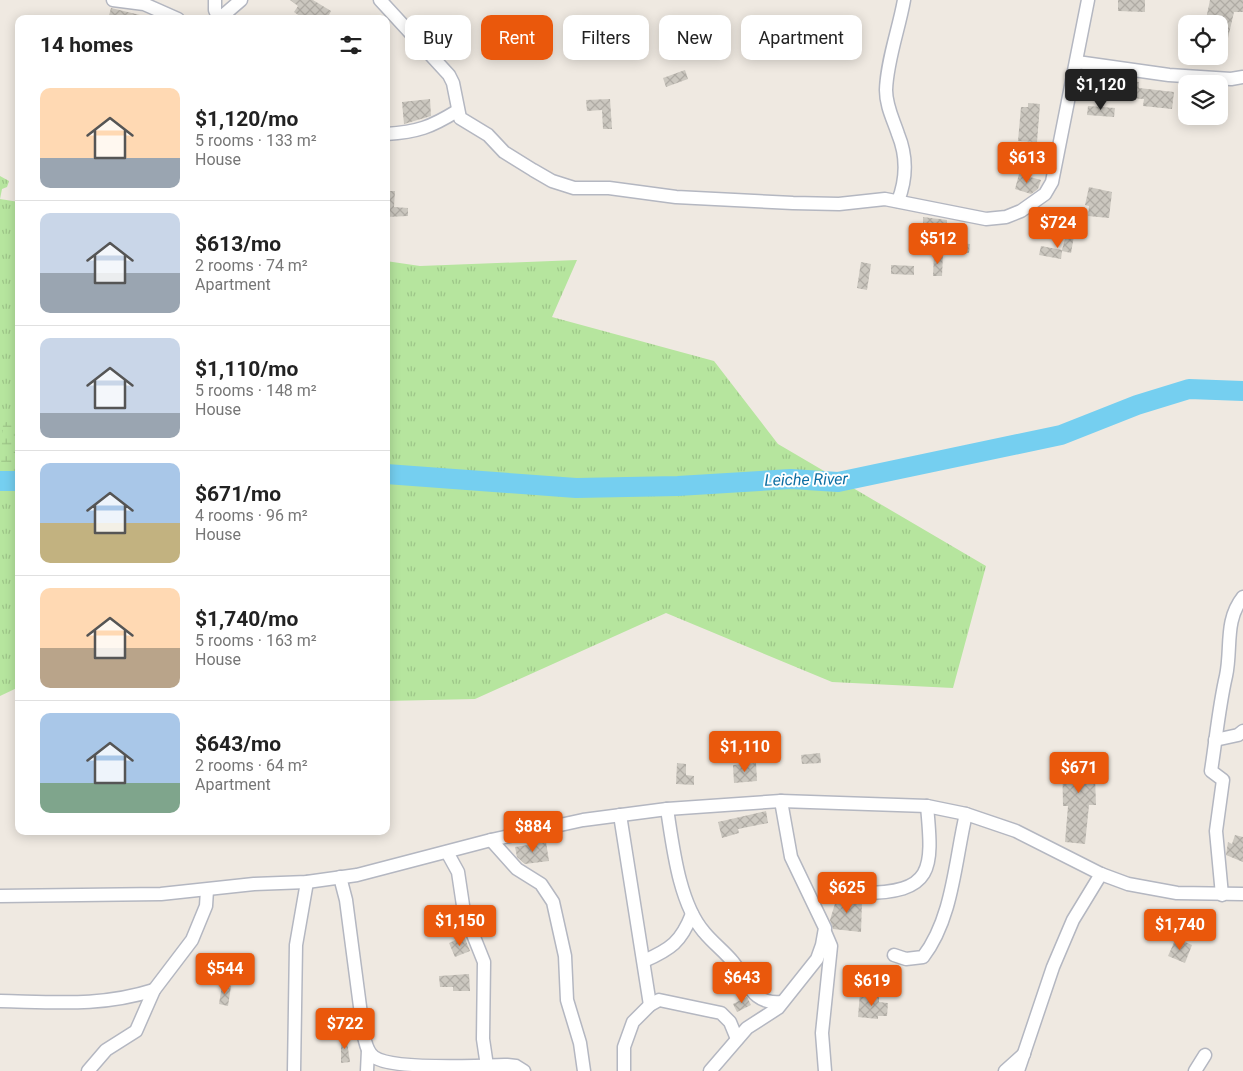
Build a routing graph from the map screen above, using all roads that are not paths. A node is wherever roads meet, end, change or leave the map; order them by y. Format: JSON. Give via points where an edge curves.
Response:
{"nodes":[{"id":1,"x":113,"y":0,"type":"edge"},
{"id":2,"x":215,"y":0,"type":"edge"},
{"id":3,"x":241,"y":0,"type":"edge"},
{"id":4,"x":380,"y":0,"type":"edge"},
{"id":5,"x":904,"y":0,"type":"edge"},
{"id":6,"x":1088,"y":0,"type":"edge"},
{"id":7,"x":144,"y":2,"type":"edge"},
{"id":8,"x":170,"y":15,"type":"edge"},
{"id":9,"x":217,"y":15,"type":"edge"},
{"id":10,"x":224,"y":15,"type":"edge"},
{"id":11,"x":1077,"y":62,"type":"junction"},
{"id":12,"x":1243,"y":76,"type":"edge"},
{"id":13,"x":457,"y":111,"type":"junction"},
{"id":14,"x":390,"y":134,"type":"edge"},
{"id":15,"x":898,"y":200,"type":"junction"},
{"id":16,"x":1243,"y":598,"type":"edge"},
{"id":17,"x":1243,"y":732,"type":"edge"},
{"id":18,"x":1214,"y":740,"type":"junction"},
{"id":19,"x":781,"y":801,"type":"junction"},
{"id":20,"x":927,"y":806,"type":"junction"},
{"id":21,"x":667,"y":809,"type":"junction"},
{"id":22,"x":966,"y":814,"type":"junction"},
{"id":23,"x":620,"y":815,"type":"junction"},
{"id":24,"x":491,"y":840,"type":"junction"},
{"id":25,"x":447,"y":852,"type":"junction"},
{"id":26,"x":1100,"y":874,"type":"junction"},
{"id":27,"x":340,"y":878,"type":"junction"},
{"id":28,"x":307,"y":882,"type":"junction"},
{"id":29,"x":207,"y":890,"type":"junction"},
{"id":30,"x":861,"y":894,"type":"dead end"},
{"id":31,"x":1243,"y":894,"type":"edge"},
{"id":32,"x":1222,"y":895,"type":"junction"},
{"id":33,"x":0,"y":896,"type":"edge"},
{"id":34,"x":692,"y":914,"type":"junction"},
{"id":35,"x":825,"y":932,"type":"junction"},
{"id":36,"x":894,"y":955,"type":"dead end"},
{"id":37,"x":644,"y":961,"type":"junction"},
{"id":38,"x":154,"y":990,"type":"junction"},
{"id":39,"x":0,"y":1001,"type":"edge"},
{"id":40,"x":782,"y":1002,"type":"junction"},
{"id":41,"x":650,"y":1005,"type":"junction"},
{"id":42,"x":738,"y":1039,"type":"junction"},
{"id":43,"x":368,"y":1050,"type":"junction"},
{"id":44,"x":1026,"y":1052,"type":"junction"},
{"id":45,"x":1206,"y":1055,"type":"dead end"},
{"id":46,"x":487,"y":1066,"type":"junction"},
{"id":47,"x":88,"y":1071,"type":"edge"},
{"id":48,"x":294,"y":1071,"type":"edge"},
{"id":49,"x":367,"y":1071,"type":"edge"},
{"id":50,"x":524,"y":1071,"type":"edge"},
{"id":51,"x":584,"y":1071,"type":"edge"},
{"id":52,"x":624,"y":1071,"type":"edge"},
{"id":53,"x":710,"y":1071,"type":"edge"},
{"id":54,"x":825,"y":1071,"type":"edge"},
{"id":55,"x":1005,"y":1071,"type":"edge"},
{"id":56,"x":1018,"y":1071,"type":"edge"},
{"id":57,"x":1195,"y":1071,"type":"edge"}],
"edges":[{"from":1,"to":7,"type":"street"},
{"from":2,"to":9,"type":"street"},
{"from":3,"to":10,"type":"street"},
{"from":4,"to":13,"type":"street","via":[[449,75],[454,83]]},
{"from":5,"to":15,"type":"street","via":[[886,90],[888,110],[903,148],[905,171]]},
{"from":6,"to":11,"type":"street"},
{"from":7,"to":8,"type":"street"},
{"from":11,"to":12,"type":"street","via":[[1169,75],[1232,79]]},
{"from":11,"to":15,"type":"street","via":[[1052,182],[1045,194],[1033,204],[1006,217],[986,218]]},
{"from":13,"to":14,"type":"street","via":[[434,125]]},
{"from":13,"to":15,"type":"street","via":[[463,121],[488,135],[504,152],[566,186],[676,197],[793,203]]},
{"from":16,"to":18,"type":"street","via":[[1230,624],[1226,676]]},
{"from":17,"to":18,"type":"street"},
{"from":18,"to":32,"type":"street","via":[[1210,771],[1223,780],[1216,831]]},
{"from":19,"to":20,"type":"street"},
{"from":19,"to":21,"type":"street"},
{"from":19,"to":35,"type":"street","via":[[791,857]]},
{"from":20,"to":22,"type":"street"},
{"from":20,"to":30,"type":"street","via":[[931,854],[926,874],[919,881],[893,892]]},
{"from":21,"to":23,"type":"street"},
{"from":21,"to":34,"type":"street","via":[[674,853]]},
{"from":22,"to":26,"type":"street","via":[[1016,831]]},
{"from":22,"to":36,"type":"street","via":[[950,891],[931,946],[923,957],[906,959]]},
{"from":23,"to":24,"type":"street"},
{"from":23,"to":37,"type":"street"},
{"from":24,"to":25,"type":"street"},
{"from":24,"to":51,"type":"street","via":[[517,869],[541,884],[553,902],[565,956],[567,1000],[580,1043]]},
{"from":25,"to":27,"type":"street"},
{"from":25,"to":46,"type":"street","via":[[458,872],[464,912],[484,962],[483,1039]]},
{"from":26,"to":32,"type":"street","via":[[1152,889]]},
{"from":26,"to":44,"type":"street","via":[[1073,920],[1053,967]]},
{"from":27,"to":28,"type":"street"},
{"from":27,"to":43,"type":"street"},
{"from":28,"to":29,"type":"street"},
{"from":28,"to":48,"type":"street","via":[[296,944]]},
{"from":29,"to":33,"type":"street","via":[[161,894]]},
{"from":29,"to":38,"type":"street","via":[[206,906],[192,940]]},
{"from":31,"to":32,"type":"street"},
{"from":34,"to":37,"type":"street","via":[[677,942]]},
{"from":34,"to":40,"type":"street","via":[[704,932],[734,963],[754,995],[769,1002]]},
{"from":35,"to":40,"type":"street","via":[[816,960]]},
{"from":35,"to":54,"type":"street","via":[[831,946],[822,1033]]},
{"from":37,"to":41,"type":"street"},
{"from":38,"to":39,"type":"street","via":[[90,1003]]},
{"from":38,"to":47,"type":"street","via":[[136,1030],[106,1050]]},
{"from":40,"to":42,"type":"street","via":[[771,1014],[747,1028]]},
{"from":41,"to":42,"type":"street","via":[[666,1000],[721,1013],[730,1022]]},
{"from":41,"to":52,"type":"street","via":[[627,1034]]},
{"from":42,"to":53,"type":"street"},
{"from":43,"to":46,"type":"street","via":[[376,1059],[386,1062]]},
{"from":43,"to":49,"type":"street"},
{"from":44,"to":55,"type":"street"},
{"from":44,"to":56,"type":"street"},
{"from":45,"to":57,"type":"street"},
{"from":46,"to":50,"type":"street","via":[[516,1066]]}]}
